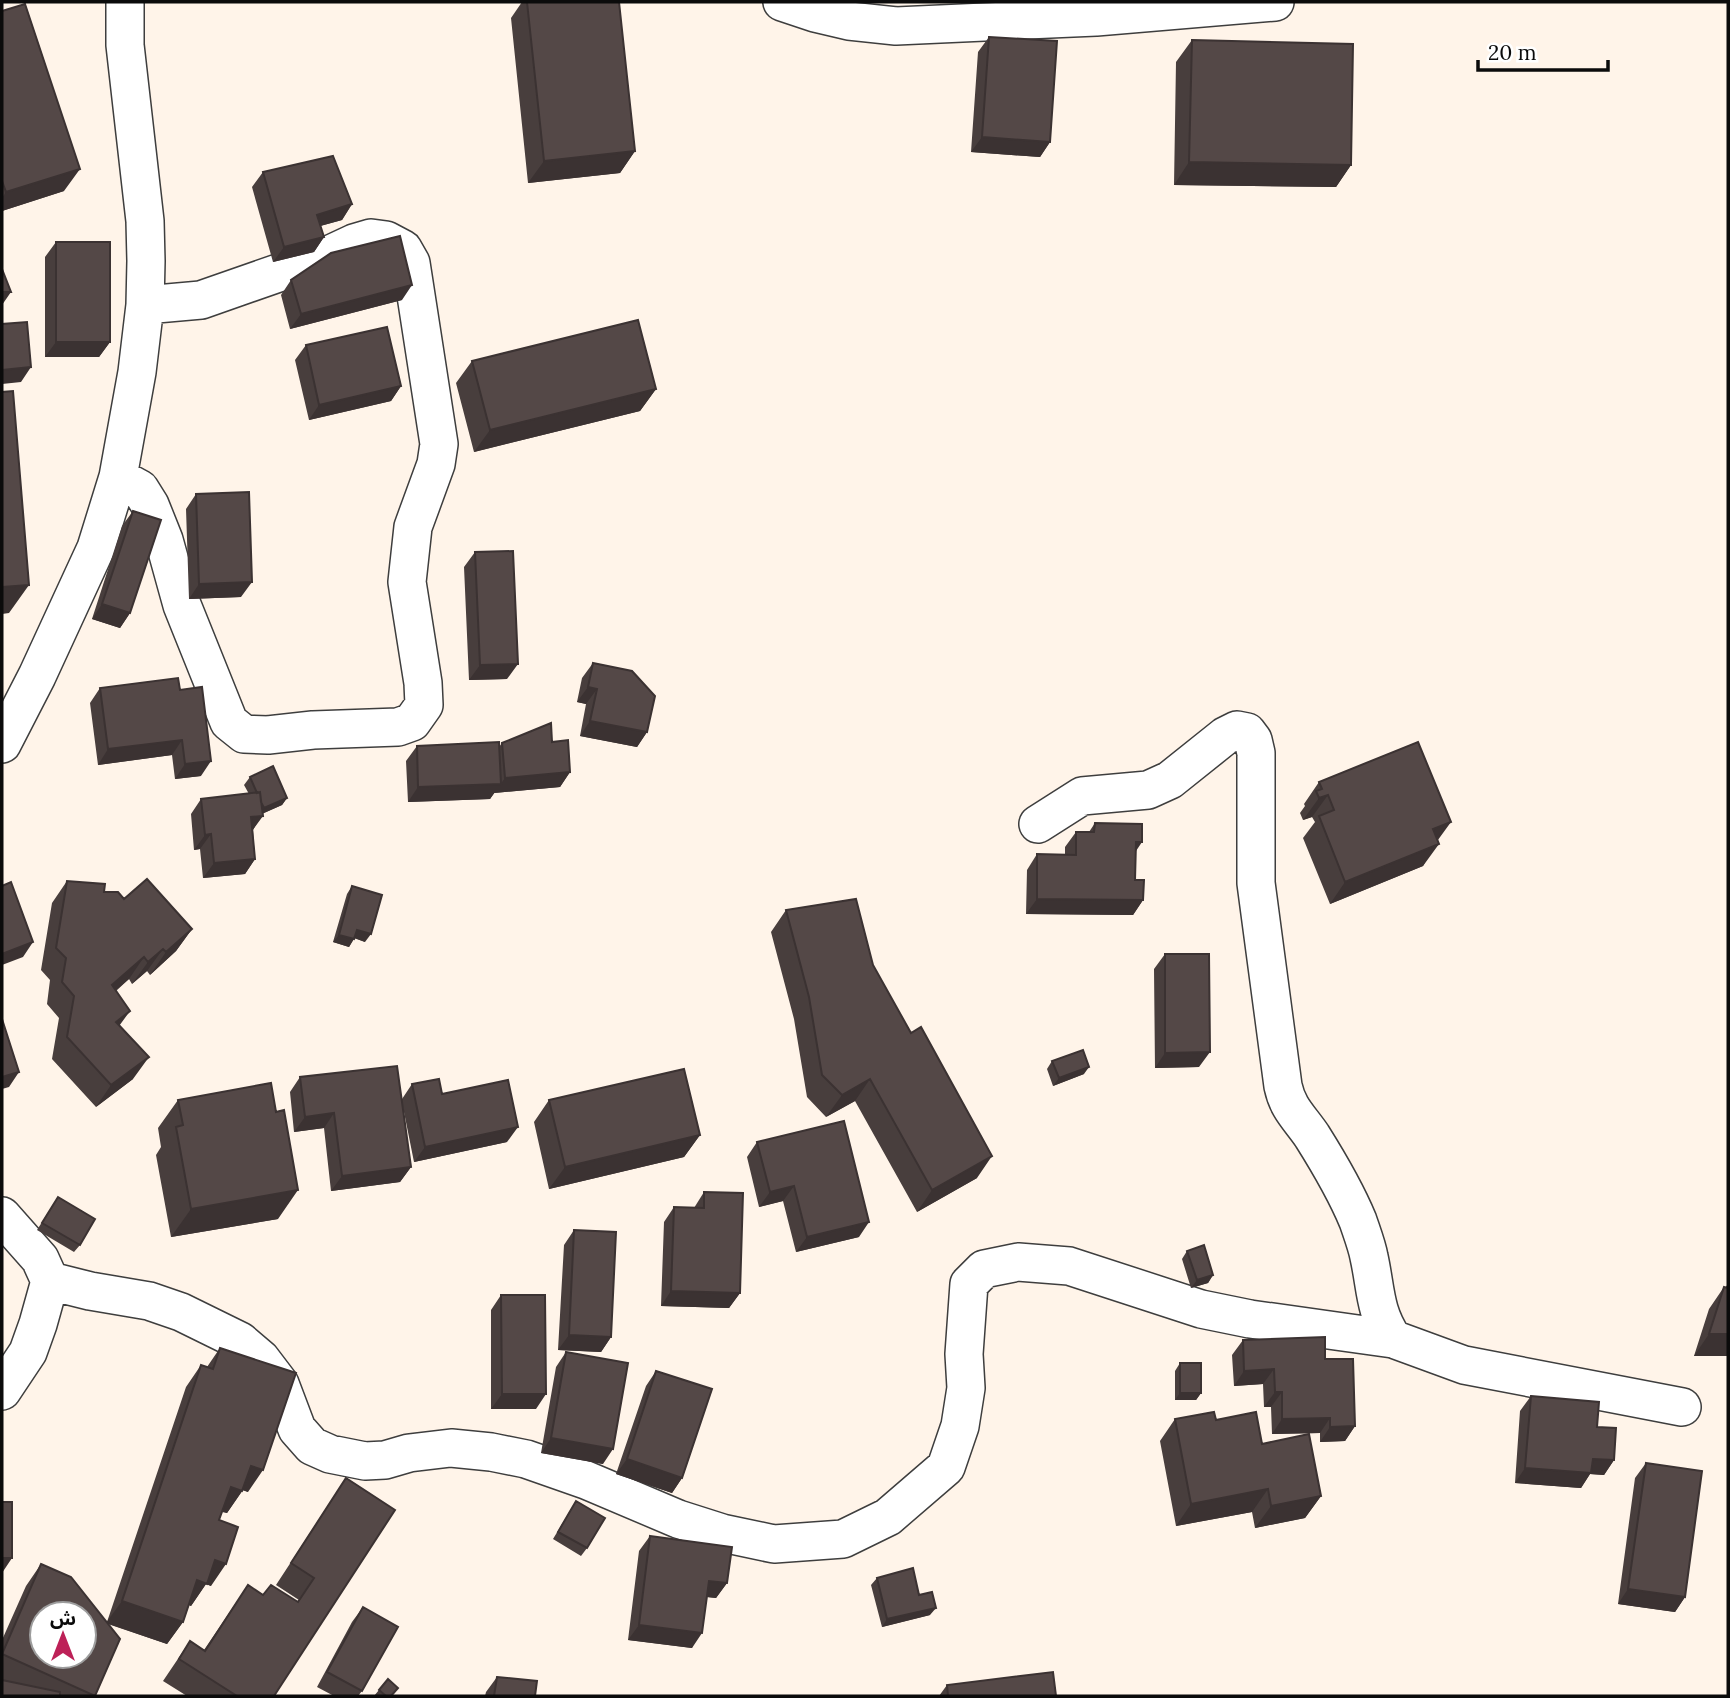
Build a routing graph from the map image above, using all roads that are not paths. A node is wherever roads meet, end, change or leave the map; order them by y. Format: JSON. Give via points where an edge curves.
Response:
{"nodes":[{"id":1,"x":125,"y":2,"type":"edge"},
{"id":2,"x":782,"y":2,"type":"edge"},
{"id":3,"x":1275,"y":2,"type":"edge"},
{"id":4,"x":145,"y":304,"type":"junction"},
{"id":5,"x":118,"y":477,"type":"junction"},
{"id":6,"x":2,"y":744,"type":"edge"},
{"id":7,"x":1038,"y":824,"type":"dead end"},
{"id":8,"x":2,"y":1216,"type":"edge"},
{"id":9,"x":50,"y":1281,"type":"junction"},
{"id":10,"x":1393,"y":1339,"type":"junction"},
{"id":11,"x":2,"y":1391,"type":"edge"},
{"id":12,"x":1682,"y":1407,"type":"dead end"}],
"edges":[{"from":1,"to":4,"type":"street","via":[[125,45],[145,221]]},
{"from":2,"to":3,"type":"street","via":[[849,21],[897,26],[1096,17]]},
{"from":4,"to":5,"type":"street"},
{"from":4,"to":5,"type":"street","via":[[201,300],[371,238],[403,249],[411,263],[439,444],[413,527],[407,582],[424,705],[412,722],[398,727],[268,735],[244,734],[229,722],[182,604],[150,505],[141,489]]},
{"from":5,"to":6,"type":"street","via":[[96,548]]},
{"from":7,"to":10,"type":"street","via":[[1082,796],[1148,789],[1170,779],[1237,730],[1247,732],[1253,740],[1256,883],[1283,1086],[1287,1102],[1317,1145],[1357,1219],[1369,1255],[1376,1305]]},
{"from":8,"to":9,"type":"street","via":[[40,1259]]},
{"from":9,"to":10,"type":"street","via":[[149,1301],[240,1341],[279,1384],[298,1429],[312,1446],[330,1454],[365,1461],[451,1448],[491,1452],[586,1480],[678,1519],[774,1544],[843,1539],[888,1517],[946,1467],[960,1426],[966,1388],[969,1284],[984,1269],[1018,1262],[1069,1266],[1201,1310]]},
{"from":9,"to":11,"type":"street","via":[[28,1352]]},
{"from":10,"to":12,"type":"street","via":[[1464,1365]]}]}
